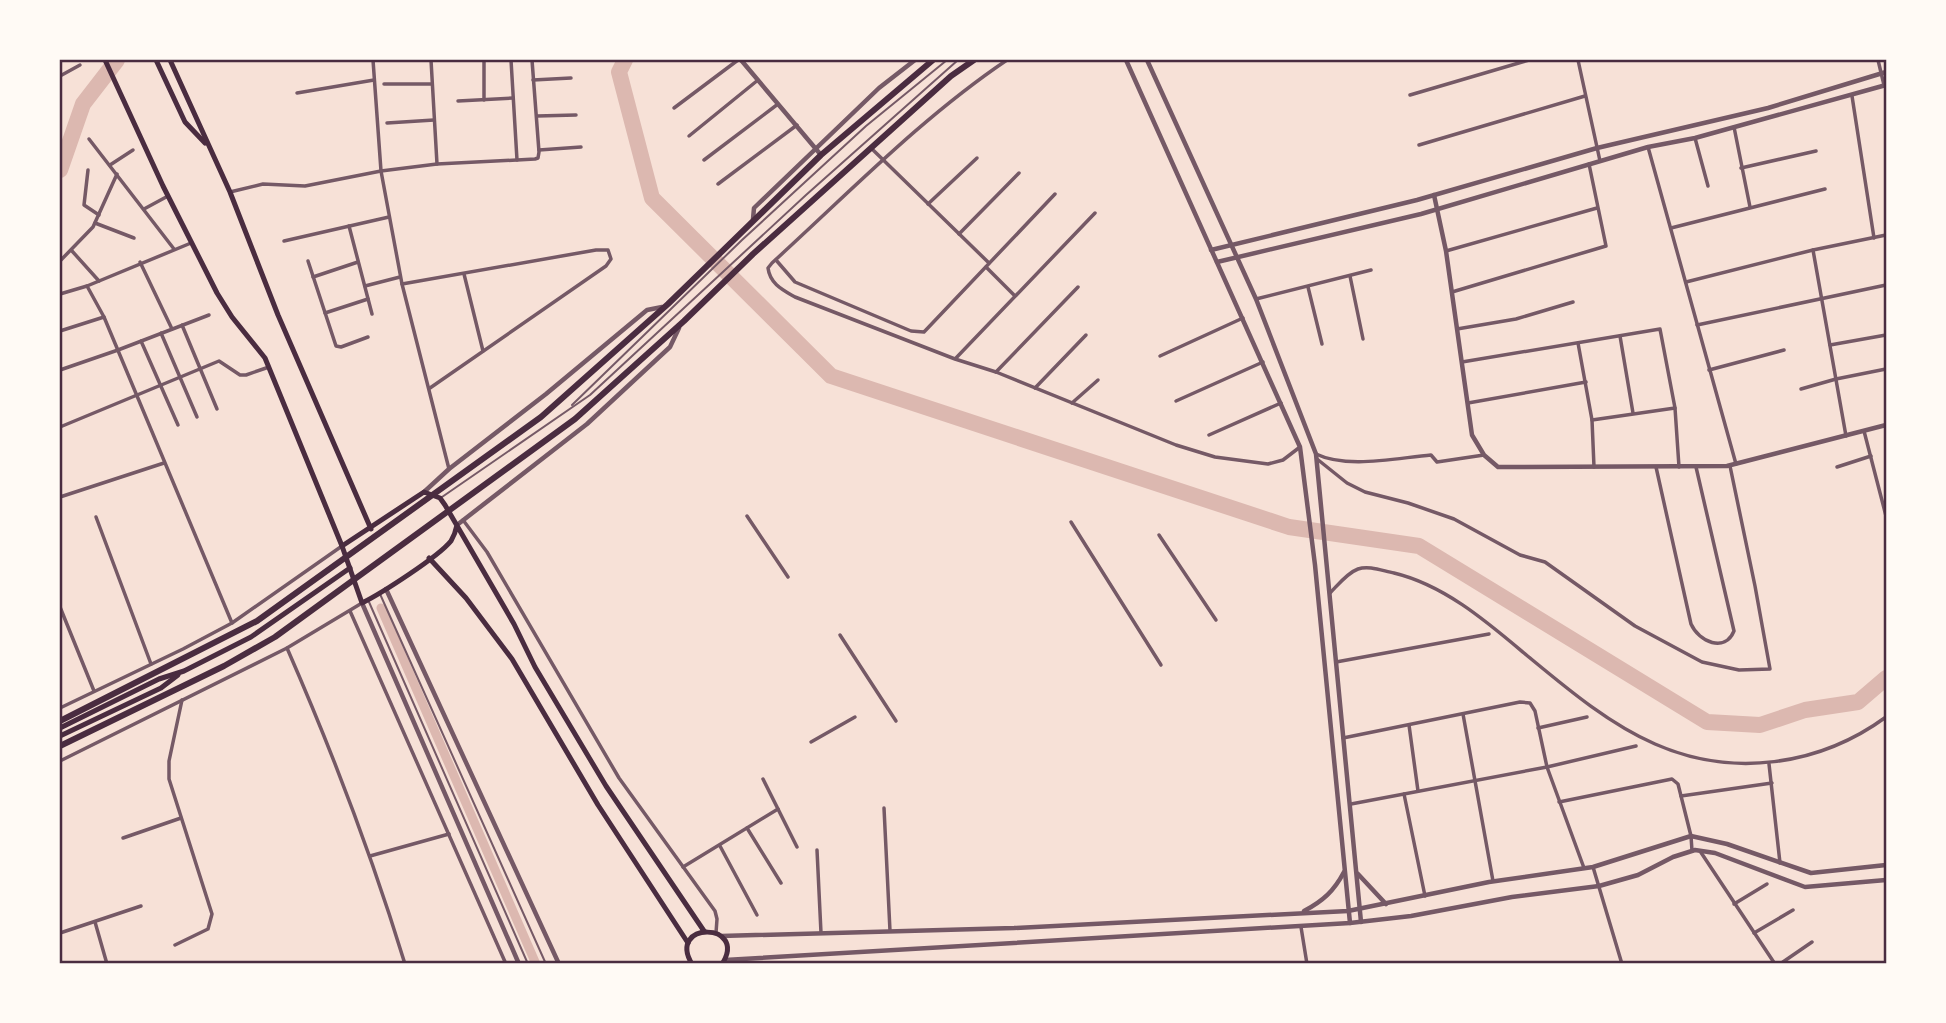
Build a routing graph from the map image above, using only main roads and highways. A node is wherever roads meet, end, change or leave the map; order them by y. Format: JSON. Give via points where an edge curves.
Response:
{"nodes":[{"id":1,"x":106,"y":60,"type":"edge"},
{"id":2,"x":156,"y":60,"type":"edge"},
{"id":3,"x":170,"y":60,"type":"edge"},
{"id":4,"x":933,"y":60,"type":"edge"},
{"id":5,"x":974,"y":60,"type":"edge"},
{"id":6,"x":210,"y":148,"type":"junction"},
{"id":7,"x":455,"y":522,"type":"junction"},
{"id":8,"x":371,"y":529,"type":"junction"},
{"id":9,"x":342,"y":546,"type":"junction"},
{"id":10,"x":429,"y":558,"type":"junction"},
{"id":11,"x":350,"y":568,"type":"junction"},
{"id":12,"x":184,"y":671,"type":"junction"},
{"id":13,"x":60,"y":721,"type":"edge"},
{"id":14,"x":60,"y":728,"type":"edge"},
{"id":15,"x":60,"y":736,"type":"edge"},
{"id":16,"x":60,"y":746,"type":"edge"},
{"id":17,"x":704,"y":931,"type":"junction"},
{"id":18,"x":688,"y":943,"type":"junction"},
{"id":19,"x":724,"y":962,"type":"edge"},
{"id":20,"x":692,"y":964,"type":"edge"}],
"edges":[{"from":1,"to":9,"type":"main road","via":[[217,293],[265,358]]},
{"from":2,"to":6,"type":"main road","via":[[185,122]]},
{"from":3,"to":6,"type":"main road"},
{"from":4,"to":13,"type":"highway","via":[[821,155],[668,307],[541,417],[257,621]]},
{"from":5,"to":16,"type":"highway","via":[[750,252],[683,322],[559,432],[275,637]]},
{"from":6,"to":8,"type":"main road"},
{"from":7,"to":8,"type":"main road","via":[[440,498],[424,492]]},
{"from":7,"to":10,"type":"main road","via":[[450,542]]},
{"from":7,"to":17,"type":"main road","via":[[606,786]]},
{"from":8,"to":9,"type":"main road"},
{"from":9,"to":11,"type":"main road"},
{"from":10,"to":11,"type":"main road","via":[[365,601]]},
{"from":10,"to":18,"type":"main road","via":[[512,659],[598,805]]},
{"from":11,"to":12,"type":"main road","via":[[251,637]]},
{"from":12,"to":14,"type":"main road"},
{"from":12,"to":15,"type":"main road","via":[[160,688]]},
{"from":17,"to":18,"type":"main road"},
{"from":17,"to":19,"type":"main road","via":[[719,935],[727,947]]},
{"from":18,"to":20,"type":"main road"}]}
